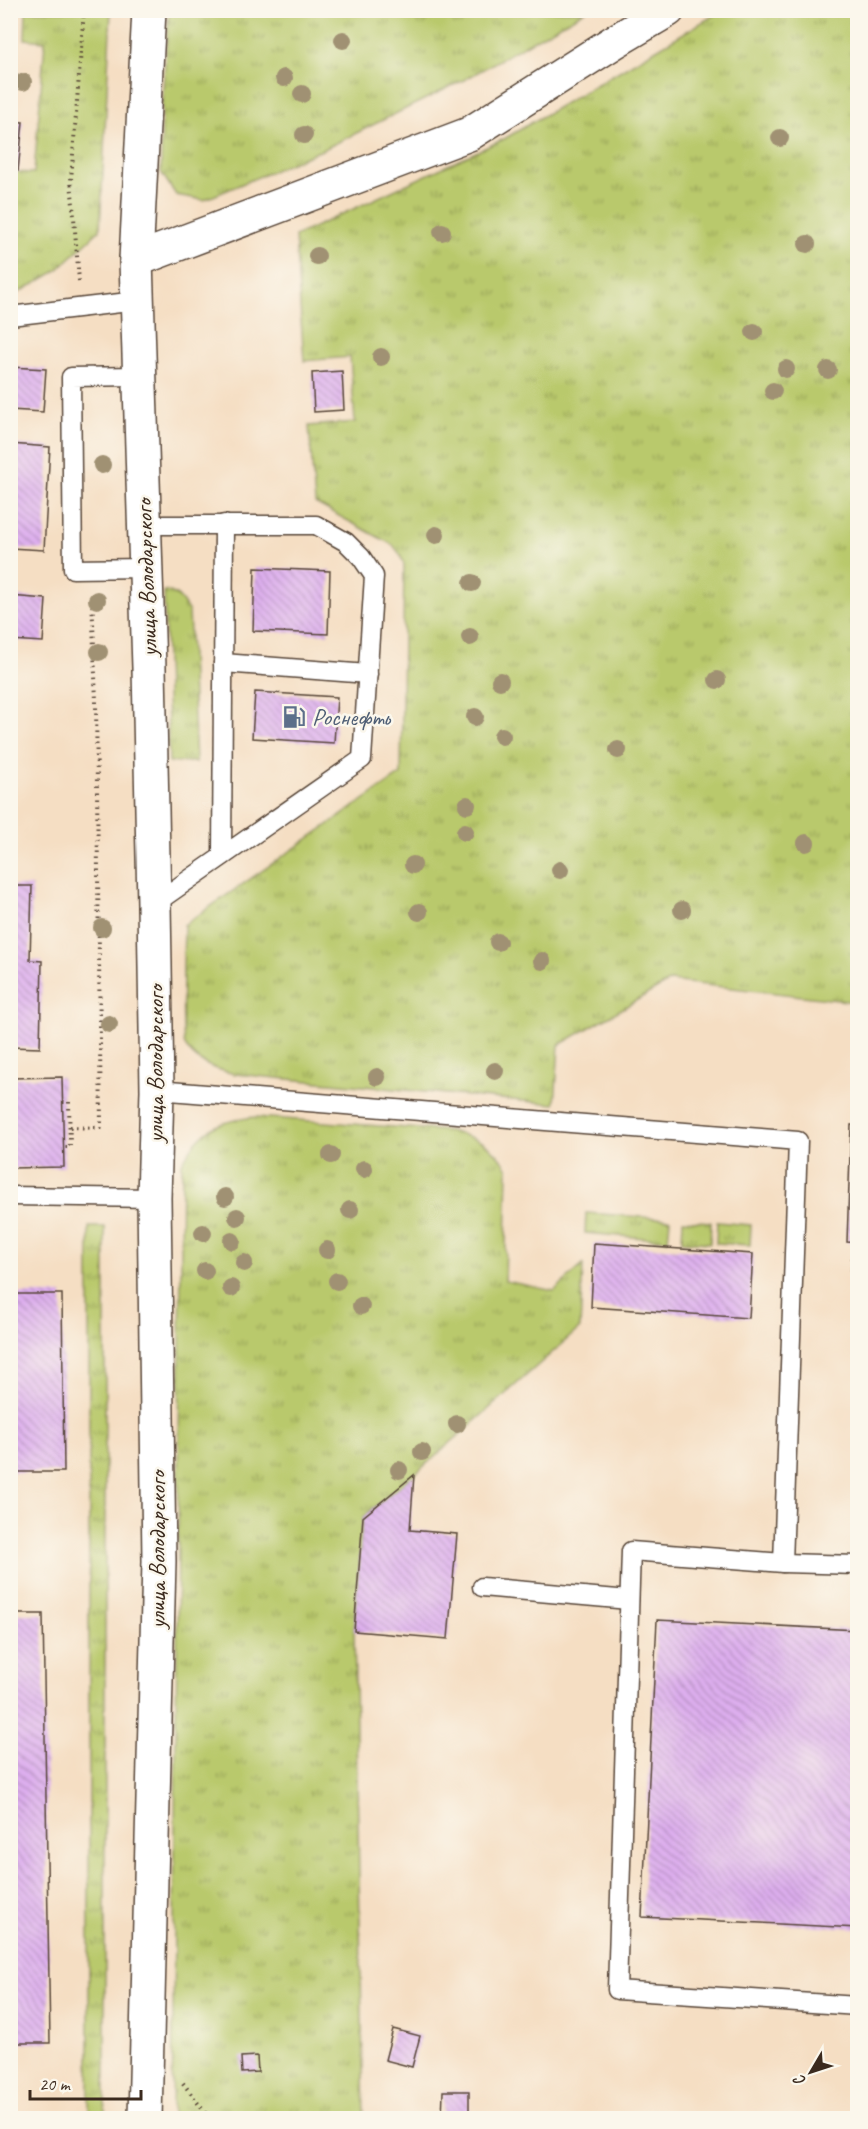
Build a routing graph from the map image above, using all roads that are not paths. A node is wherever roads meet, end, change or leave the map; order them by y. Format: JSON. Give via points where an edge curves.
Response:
{"nodes":[{"id":1,"x":149,"y":10,"type":"edge"},
{"id":2,"x":668,"y":10,"type":"edge"},
{"id":3,"x":136,"y":260,"type":"junction"},
{"id":4,"x":137,"y":301,"type":"junction"},
{"id":5,"x":10,"y":316,"type":"edge"},
{"id":6,"x":139,"y":376,"type":"junction"},
{"id":7,"x":224,"y":524,"type":"junction"},
{"id":8,"x":143,"y":525,"type":"junction"},
{"id":9,"x":145,"y":568,"type":"junction"},
{"id":10,"x":223,"y":663,"type":"junction"},
{"id":11,"x":368,"y":674,"type":"junction"},
{"id":12,"x":222,"y":856,"type":"junction"},
{"id":13,"x":154,"y":904,"type":"junction"},
{"id":14,"x":157,"y":1090,"type":"junction"},
{"id":15,"x":10,"y":1196,"type":"edge"},
{"id":16,"x":154,"y":1198,"type":"junction"},
{"id":17,"x":783,"y":1563,"type":"junction"},
{"id":18,"x":858,"y":1564,"type":"edge"},
{"id":19,"x":482,"y":1587,"type":"dead end"},
{"id":20,"x":629,"y":1600,"type":"junction"},
{"id":21,"x":858,"y":2007,"type":"edge"},
{"id":22,"x":145,"y":2118,"type":"edge"}],
"edges":[{"from":1,"to":3,"type":"street","name":"улица Володарского"},
{"from":2,"to":3,"type":"street","via":[[469,134]]},
{"from":3,"to":4,"type":"street","name":"улица Володарского"},
{"from":4,"to":5,"type":"lane"},
{"from":4,"to":6,"type":"street","name":"улица Володарского"},
{"from":6,"to":8,"type":"street","name":"улица Володарского"},
{"from":6,"to":9,"type":"lane","via":[[71,377],[73,569]]},
{"from":7,"to":8,"type":"lane"},
{"from":7,"to":10,"type":"lane"},
{"from":7,"to":11,"type":"lane","via":[[316,525],[346,542],[362,557],[374,576]]},
{"from":8,"to":9,"type":"street","name":"улица Володарского"},
{"from":9,"to":13,"type":"street","name":"улица Володарского"},
{"from":10,"to":11,"type":"lane"},
{"from":10,"to":12,"type":"lane"},
{"from":11,"to":12,"type":"lane","via":[[362,759]]},
{"from":12,"to":13,"type":"lane"},
{"from":13,"to":14,"type":"street","name":"улица Володарского"},
{"from":14,"to":16,"type":"street","name":"улица Володарского"},
{"from":14,"to":17,"type":"lane","via":[[798,1141]]},
{"from":15,"to":16,"type":"lane"},
{"from":16,"to":22,"type":"street","name":"улица Володарского","via":[[159,1561]]},
{"from":17,"to":18,"type":"lane"},
{"from":17,"to":20,"type":"lane","via":[[631,1551]]},
{"from":19,"to":20,"type":"lane"},
{"from":20,"to":21,"type":"lane","via":[[617,1990]]}]}
